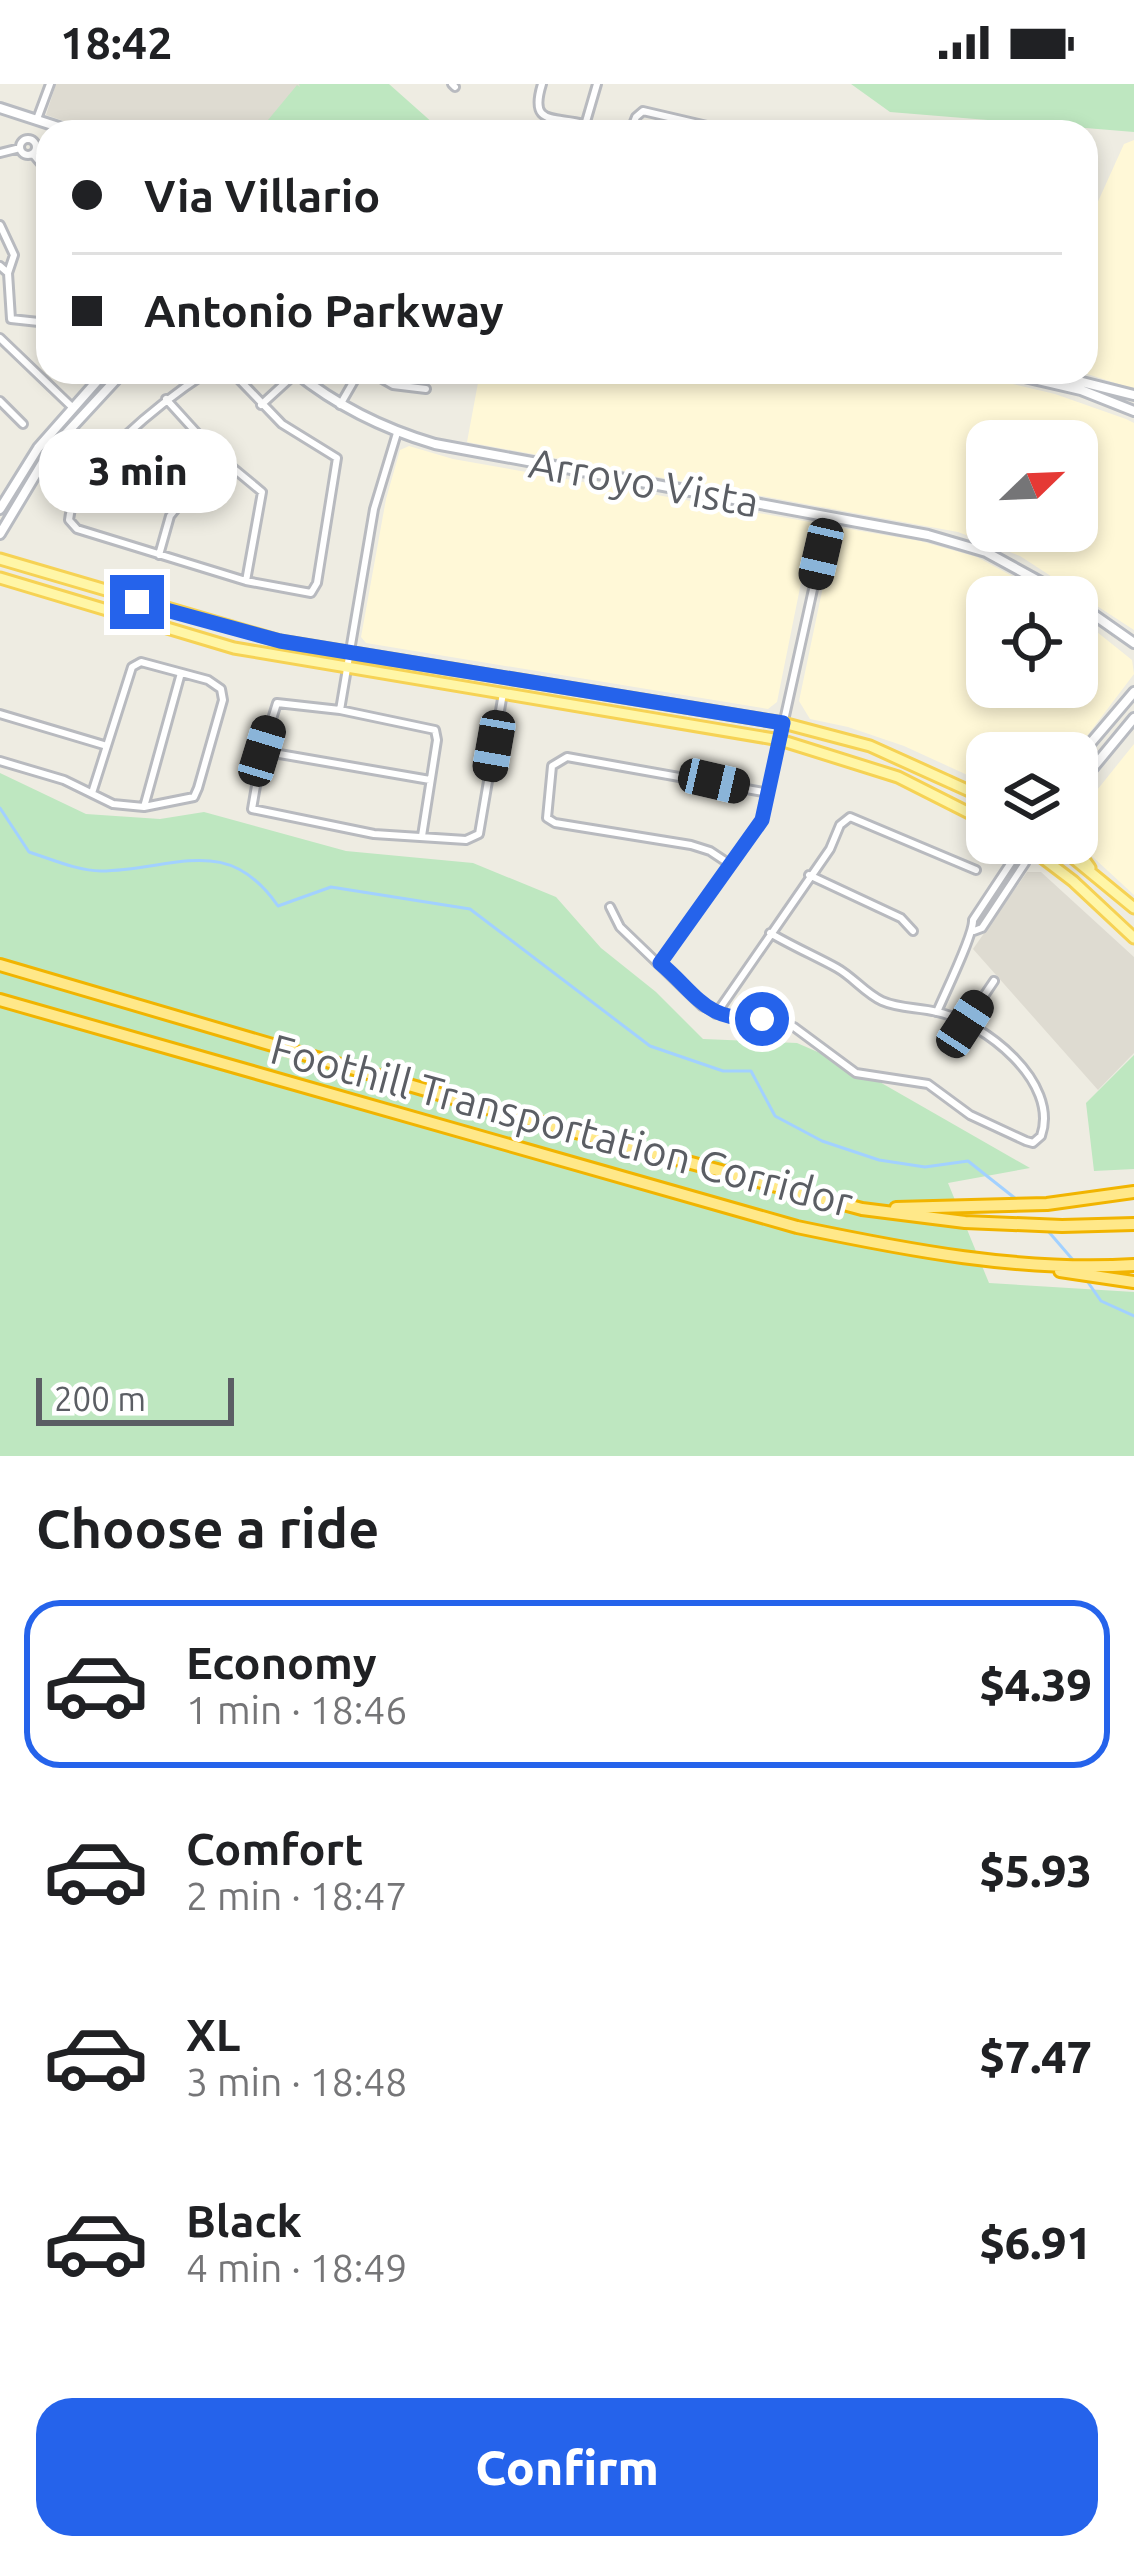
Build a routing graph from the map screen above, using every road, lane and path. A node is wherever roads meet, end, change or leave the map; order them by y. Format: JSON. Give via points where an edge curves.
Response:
{"nodes":[{"id":1,"x":50,"y":84,"type":"edge"},
{"id":2,"x":542,"y":84,"type":"edge"},
{"id":3,"x":597,"y":84,"type":"edge"},
{"id":4,"x":0,"y":108,"type":"edge"},
{"id":5,"x":37,"y":119,"type":"junction"},
{"id":6,"x":40,"y":120,"type":"edge"},
{"id":7,"x":555,"y":120,"type":"edge"},
{"id":8,"x":586,"y":120,"type":"edge"},
{"id":9,"x":636,"y":120,"type":"edge"},
{"id":10,"x":686,"y":120,"type":"edge"},
{"id":11,"x":36,"y":122,"type":"edge"},
{"id":12,"x":30,"y":138,"type":"junction"},
{"id":13,"x":20,"y":148,"type":"junction"},
{"id":14,"x":0,"y":153,"type":"edge"},
{"id":15,"x":33,"y":154,"type":"junction"},
{"id":16,"x":36,"y":158,"type":"edge"},
{"id":17,"x":0,"y":225,"type":"edge"},
{"id":18,"x":0,"y":266,"type":"edge"},
{"id":19,"x":8,"y":273,"type":"junction"},
{"id":20,"x":11,"y":319,"type":"junction"},
{"id":21,"x":36,"y":322,"type":"edge"},
{"id":22,"x":0,"y":333,"type":"edge"},
{"id":23,"x":36,"y":370,"type":"edge"},
{"id":24,"x":50,"y":384,"type":"edge"},
{"id":25,"x":93,"y":384,"type":"edge"},
{"id":26,"x":111,"y":384,"type":"edge"},
{"id":27,"x":189,"y":384,"type":"edge"},
{"id":28,"x":243,"y":384,"type":"edge"},
{"id":29,"x":284,"y":384,"type":"edge"},
{"id":30,"x":311,"y":384,"type":"edge"},
{"id":31,"x":352,"y":384,"type":"edge"},
{"id":32,"x":390,"y":384,"type":"edge"},
{"id":33,"x":1064,"y":384,"type":"edge"},
{"id":34,"x":1089,"y":384,"type":"edge"},
{"id":35,"x":1097,"y":384,"type":"edge"},
{"id":36,"x":426,"y":389,"type":"dead end"},
{"id":37,"x":1134,"y":395,"type":"edge"},
{"id":38,"x":166,"y":399,"type":"junction"},
{"id":39,"x":261,"y":405,"type":"junction"},
{"id":40,"x":340,"y":405,"type":"junction"},
{"id":41,"x":71,"y":406,"type":"junction"},
{"id":42,"x":2,"y":408,"type":"edge"},
{"id":43,"x":1134,"y":411,"type":"edge"},
{"id":44,"x":79,"y":415,"type":"junction"},
{"id":45,"x":23,"y":424,"type":"dead end"},
{"id":46,"x":397,"y":433,"type":"junction"},
{"id":47,"x":49,"y":452,"type":"junction"},
{"id":48,"x":87,"y":480,"type":"junction"},
{"id":49,"x":186,"y":496,"type":"dead end"},
{"id":50,"x":0,"y":509,"type":"edge"},
{"id":51,"x":829,"y":517,"type":"junction"},
{"id":52,"x":0,"y":534,"type":"edge"},
{"id":53,"x":159,"y":555,"type":"junction"},
{"id":54,"x":0,"y":559,"type":"edge"},
{"id":55,"x":1030,"y":576,"type":"edge"},
{"id":56,"x":0,"y":578,"type":"edge"},
{"id":57,"x":246,"y":581,"type":"junction"},
{"id":58,"x":1098,"y":618,"type":"edge"},
{"id":59,"x":1134,"y":644,"type":"edge"},
{"id":60,"x":350,"y":651,"type":"junction"},
{"id":61,"x":347,"y":668,"type":"junction"},
{"id":62,"x":181,"y":673,"type":"junction"},
{"id":63,"x":1134,"y":692,"type":"edge"},
{"id":64,"x":503,"y":693,"type":"junction"},
{"id":65,"x":340,"y":710,"type":"junction"},
{"id":66,"x":0,"y":714,"type":"edge"},
{"id":67,"x":1134,"y":718,"type":"edge"},
{"id":68,"x":783,"y":723,"type":"junction"},
{"id":69,"x":1098,"y":734,"type":"edge"},
{"id":70,"x":780,"y":740,"type":"junction"},
{"id":71,"x":104,"y":745,"type":"junction"},
{"id":72,"x":262,"y":751,"type":"junction"},
{"id":73,"x":0,"y":761,"type":"edge"},
{"id":74,"x":1098,"y":762,"type":"edge"},
{"id":75,"x":430,"y":780,"type":"junction"},
{"id":76,"x":966,"y":789,"type":"edge"},
{"id":77,"x":92,"y":793,"type":"junction"},
{"id":78,"x":769,"y":793,"type":"junction"},
{"id":79,"x":144,"y":807,"type":"junction"},
{"id":80,"x":966,"y":811,"type":"edge"},
{"id":81,"x":422,"y":836,"type":"junction"},
{"id":82,"x":1010,"y":864,"type":"edge"},
{"id":83,"x":1050,"y":864,"type":"edge"},
{"id":84,"x":1084,"y":864,"type":"edge"},
{"id":85,"x":1087,"y":864,"type":"edge"},
{"id":86,"x":730,"y":865,"type":"junction"},
{"id":87,"x":1090,"y":868,"type":"junction"},
{"id":88,"x":976,"y":870,"type":"dead end"},
{"id":89,"x":809,"y":875,"type":"junction"},
{"id":90,"x":610,"y":908,"type":"dead end"},
{"id":91,"x":1134,"y":908,"type":"edge"},
{"id":92,"x":913,"y":931,"type":"dead end"},
{"id":93,"x":770,"y":933,"type":"junction"},
{"id":94,"x":1134,"y":938,"type":"edge"},
{"id":95,"x":660,"y":963,"type":"junction"},
{"id":96,"x":0,"y":964,"type":"edge"},
{"id":97,"x":994,"y":981,"type":"dead end"},
{"id":98,"x":0,"y":1000,"type":"edge"},
{"id":99,"x":938,"y":1012,"type":"junction"},
{"id":100,"x":716,"y":1014,"type":"junction"},
{"id":101,"x":965,"y":1024,"type":"junction"},
{"id":102,"x":1134,"y":1192,"type":"edge"},
{"id":103,"x":862,"y":1209,"type":"junction"},
{"id":104,"x":1134,"y":1224,"type":"edge"},
{"id":105,"x":986,"y":1261,"type":"junction"},
{"id":106,"x":1134,"y":1265,"type":"edge"},
{"id":107,"x":1132,"y":1281,"type":"edge"}],
"edges":[{"from":1,"to":5,"type":"street"},
{"from":2,"to":7,"type":"street","via":[[538,112]]},
{"from":3,"to":8,"type":"street"},
{"from":4,"to":5,"type":"main road"},
{"from":5,"to":6,"type":"main road"},
{"from":9,"to":10,"type":"street","via":[[650,111]]},
{"from":11,"to":12,"type":"street"},
{"from":12,"to":13,"type":"street"},
{"from":12,"to":15,"type":"street"},
{"from":13,"to":14,"type":"street"},
{"from":13,"to":15,"type":"street"},
{"from":15,"to":16,"type":"street"},
{"from":17,"to":19,"type":"street","via":[[14,255]]},
{"from":18,"to":19,"type":"street"},
{"from":19,"to":20,"type":"street"},
{"from":20,"to":21,"type":"street"},
{"from":20,"to":22,"type":"street"},
{"from":22,"to":23,"type":"street"},
{"from":24,"to":41,"type":"street"},
{"from":25,"to":41,"type":"main road"},
{"from":26,"to":44,"type":"main road"},
{"from":27,"to":38,"type":"street"},
{"from":28,"to":39,"type":"street"},
{"from":29,"to":39,"type":"street"},
{"from":30,"to":40,"type":"main road","name":"Arroyo Vista"},
{"from":31,"to":40,"type":"street"},
{"from":32,"to":36,"type":"street"},
{"from":33,"to":43,"type":"main road"},
{"from":34,"to":37,"type":"main road"},
{"from":35,"to":37,"type":"main road"},
{"from":38,"to":48,"type":"street"},
{"from":38,"to":57,"type":"street","via":[[262,492]]},
{"from":39,"to":57,"type":"street","via":[[337,458],[311,593]]},
{"from":40,"to":46,"type":"main road","name":"Arroyo Vista"},
{"from":41,"to":44,"type":"street"},
{"from":41,"to":50,"type":"main road"},
{"from":42,"to":45,"type":"street"},
{"from":44,"to":47,"type":"main road"},
{"from":46,"to":51,"type":"main road","name":"Arroyo Vista"},
{"from":46,"to":60,"type":"street","via":[[374,509]]},
{"from":47,"to":48,"type":"street"},
{"from":47,"to":52,"type":"main road"},
{"from":48,"to":53,"type":"street","via":[[70,508],[77,529]]},
{"from":49,"to":53,"type":"street","via":[[170,516]]},
{"from":51,"to":55,"type":"main road","name":"Arroyo Vista","via":[[986,552]]},
{"from":51,"to":68,"type":"street"},
{"from":53,"to":57,"type":"street"},
{"from":54,"to":60,"type":"main road","via":[[245,633]]},
{"from":56,"to":61,"type":"main road","via":[[207,642]]},
{"from":58,"to":59,"type":"main road"},
{"from":60,"to":61,"type":"street"},
{"from":60,"to":68,"type":"main road"},
{"from":61,"to":64,"type":"main road"},
{"from":61,"to":65,"type":"street"},
{"from":62,"to":71,"type":"street","via":[[132,667]]},
{"from":62,"to":79,"type":"street"},
{"from":62,"to":79,"type":"street","via":[[208,680],[223,700],[194,797]]},
{"from":63,"to":69,"type":"main road"},
{"from":64,"to":70,"type":"main road"},
{"from":64,"to":81,"type":"street","via":[[479,834]]},
{"from":65,"to":72,"type":"street","via":[[277,703]]},
{"from":65,"to":75,"type":"street","via":[[435,730]]},
{"from":66,"to":71,"type":"street"},
{"from":67,"to":74,"type":"main road"},
{"from":68,"to":70,"type":"street"},
{"from":68,"to":76,"type":"main road","via":[[870,746]]},
{"from":70,"to":78,"type":"street"},
{"from":70,"to":80,"type":"main road","via":[[898,777]]},
{"from":71,"to":77,"type":"street"},
{"from":72,"to":75,"type":"street"},
{"from":72,"to":81,"type":"street","via":[[252,808]]},
{"from":73,"to":77,"type":"street"},
{"from":75,"to":81,"type":"street"},
{"from":77,"to":79,"type":"street"},
{"from":78,"to":86,"type":"street","via":[[762,820]]},
{"from":78,"to":86,"type":"street","via":[[567,757],[552,766],[547,818],[555,823],[691,845]]},
{"from":82,"to":99,"type":"street","via":[[974,920]]},
{"from":83,"to":94,"type":"main road"},
{"from":84,"to":87,"type":"main road"},
{"from":85,"to":87,"type":"main road"},
{"from":86,"to":95,"type":"street"},
{"from":87,"to":91,"type":"main road"},
{"from":88,"to":89,"type":"street","via":[[856,817],[845,820]]},
{"from":89,"to":92,"type":"street"},
{"from":89,"to":93,"type":"street"},
{"from":90,"to":95,"type":"street"},
{"from":93,"to":99,"type":"street","via":[[878,1000]]},
{"from":93,"to":100,"type":"street"},
{"from":95,"to":100,"type":"street"},
{"from":96,"to":103,"type":"highway","name":"Foothill Transportation Corridor"},
{"from":97,"to":101,"type":"street"},
{"from":98,"to":105,"type":"highway","name":"Foothill Transportation Corridor","via":[[796,1227]]},
{"from":99,"to":101,"type":"street"},
{"from":100,"to":101,"type":"street","via":[[794,1027],[856,1072],[928,1084],[970,1115],[1037,1141],[1045,1121],[1035,1084],[1012,1056]]},
{"from":102,"to":103,"type":"highway"},
{"from":103,"to":104,"type":"highway","name":"Foothill Transportation Corridor","via":[[965,1222]]},
{"from":105,"to":106,"type":"highway","name":"Foothill Transportation Corridor"},
{"from":105,"to":107,"type":"highway"}]}
